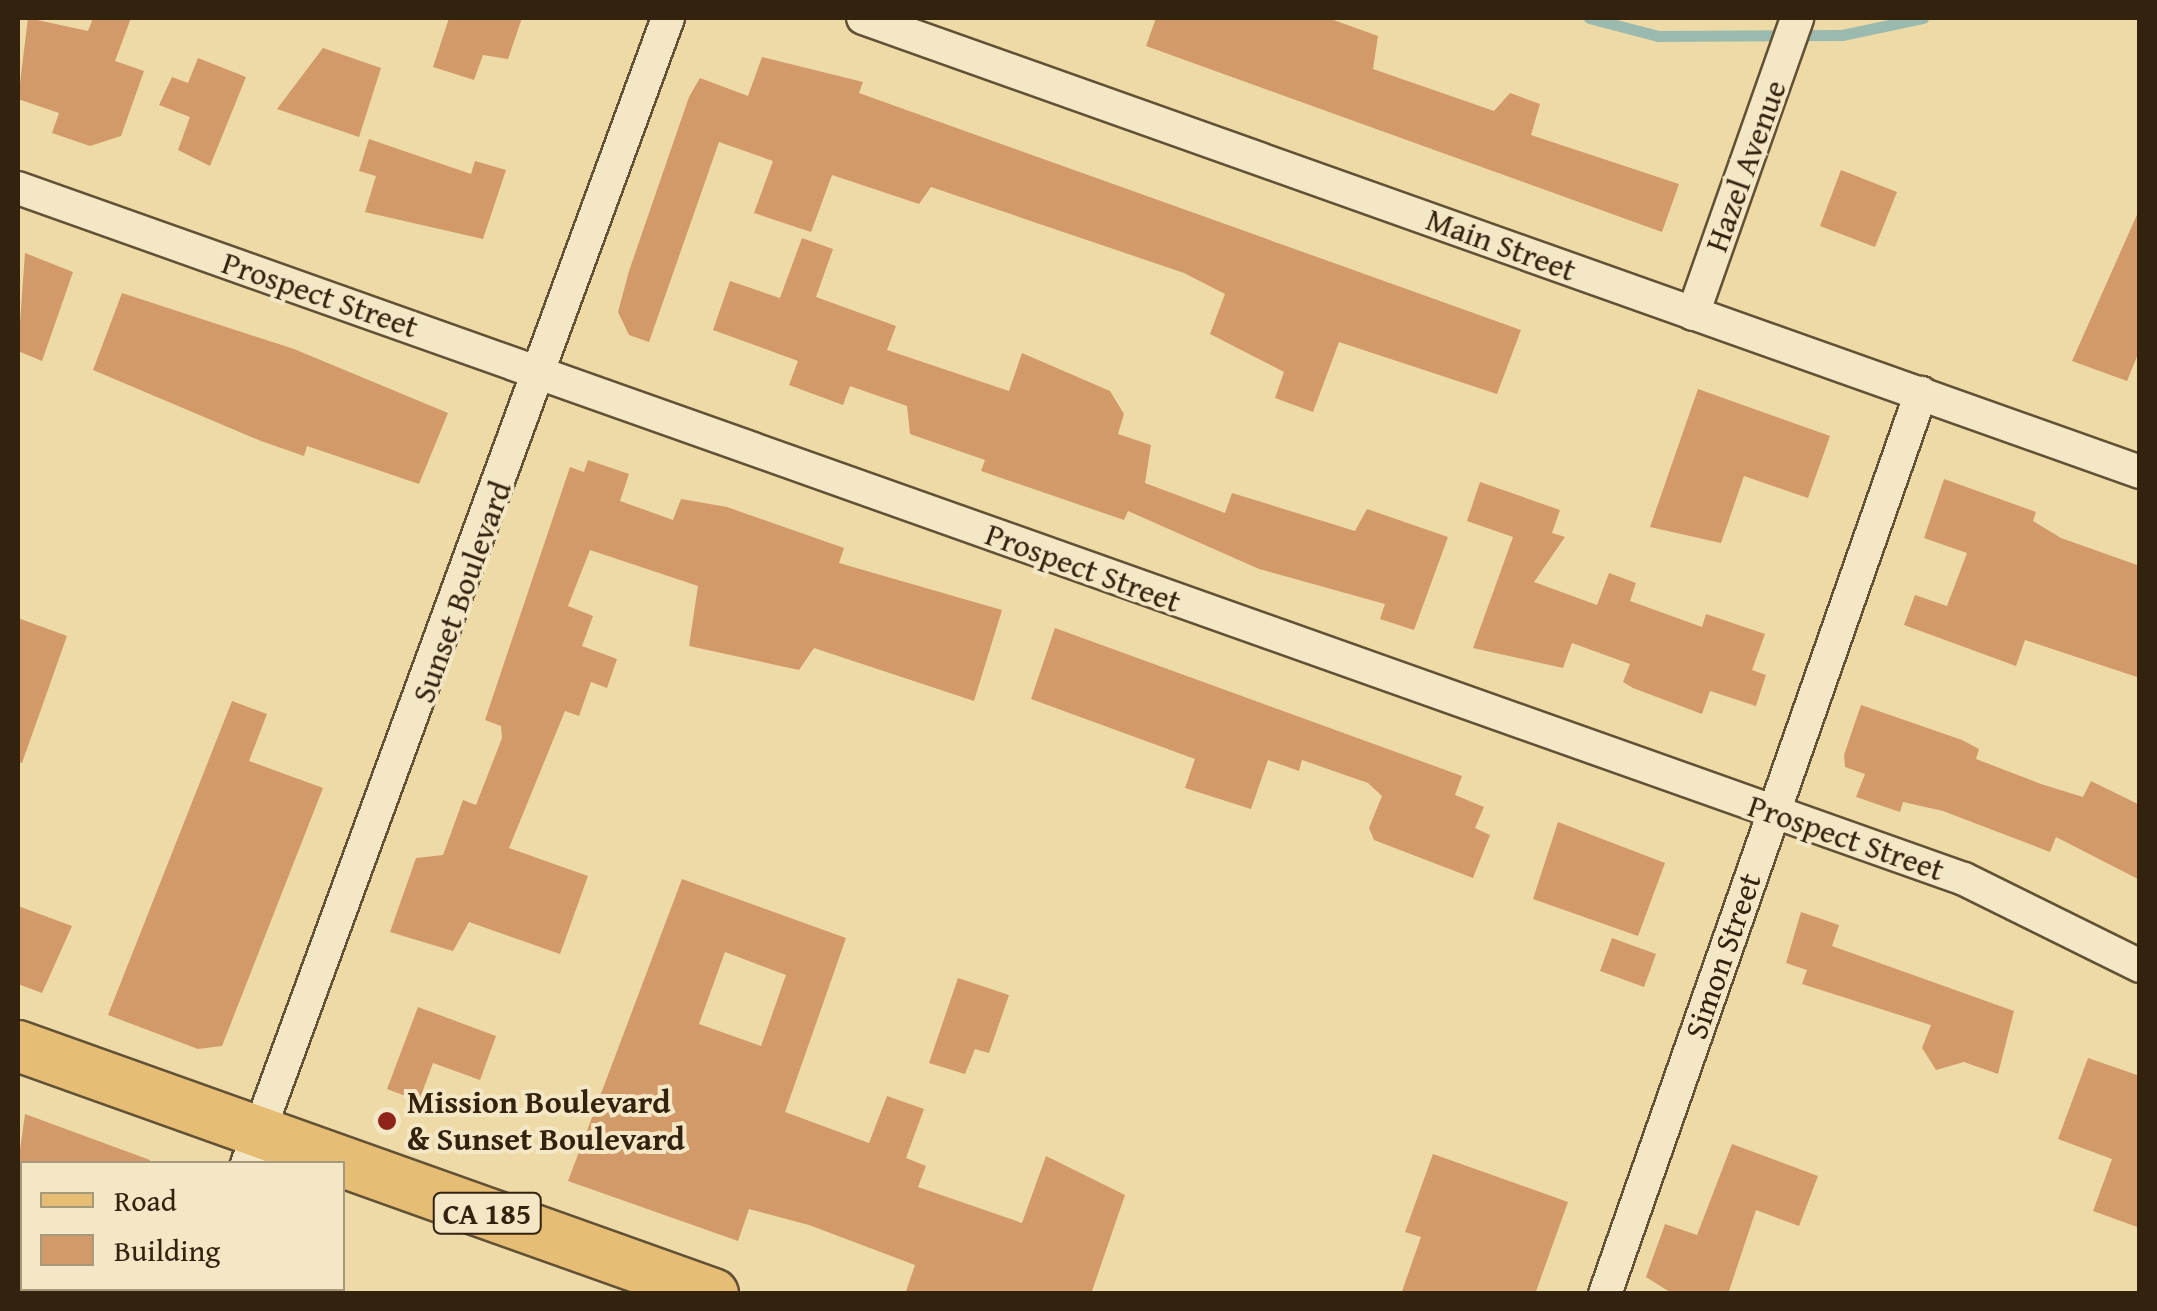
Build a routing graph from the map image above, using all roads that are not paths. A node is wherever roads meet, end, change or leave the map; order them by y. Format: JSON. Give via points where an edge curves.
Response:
{"nodes":[{"id":1,"x":668,"y":18,"type":"edge"},
{"id":2,"x":863,"y":18,"type":"edge"},
{"id":3,"x":1797,"y":18,"type":"edge"},
{"id":4,"x":18,"y":188,"type":"edge"},
{"id":5,"x":1693,"y":314,"type":"junction"},
{"id":6,"x":541,"y":372,"type":"junction"},
{"id":7,"x":1922,"y":394,"type":"junction"},
{"id":8,"x":2140,"y":472,"type":"edge"},
{"id":9,"x":1772,"y":816,"type":"junction"},
{"id":10,"x":2140,"y":966,"type":"edge"},
{"id":11,"x":18,"y":1046,"type":"edge"},
{"id":12,"x":254,"y":1148,"type":"edge"},
{"id":13,"x":295,"y":1161,"type":"edge"},
{"id":14,"x":345,"y":1177,"type":"edge"},
{"id":15,"x":714,"y":1294,"type":"edge"},
{"id":16,"x":1606,"y":1294,"type":"edge"}],
"edges":[{"from":1,"to":6,"type":"street","name":"Sunset Boulevard"},
{"from":2,"to":5,"type":"street","name":"Main Street"},
{"from":3,"to":5,"type":"street","name":"Hazel Avenue"},
{"from":4,"to":6,"type":"street","name":"Prospect Street"},
{"from":5,"to":7,"type":"street","name":"Main Street"},
{"from":6,"to":9,"type":"street","name":"Prospect Street"},
{"from":6,"to":12,"type":"street","name":"Sunset Boulevard"},
{"from":7,"to":8,"type":"street","name":"Main Street"},
{"from":7,"to":9,"type":"street","name":"Simon Street"},
{"from":9,"to":10,"type":"street","name":"Prospect Street","via":[[1964,879]]},
{"from":9,"to":16,"type":"street","name":"Simon Street"},
{"from":11,"to":12,"type":"main road","number":"CA 185"},
{"from":12,"to":13,"type":"main road","number":"CA 185"},
{"from":14,"to":15,"type":"main road","number":"CA 185"}]}
